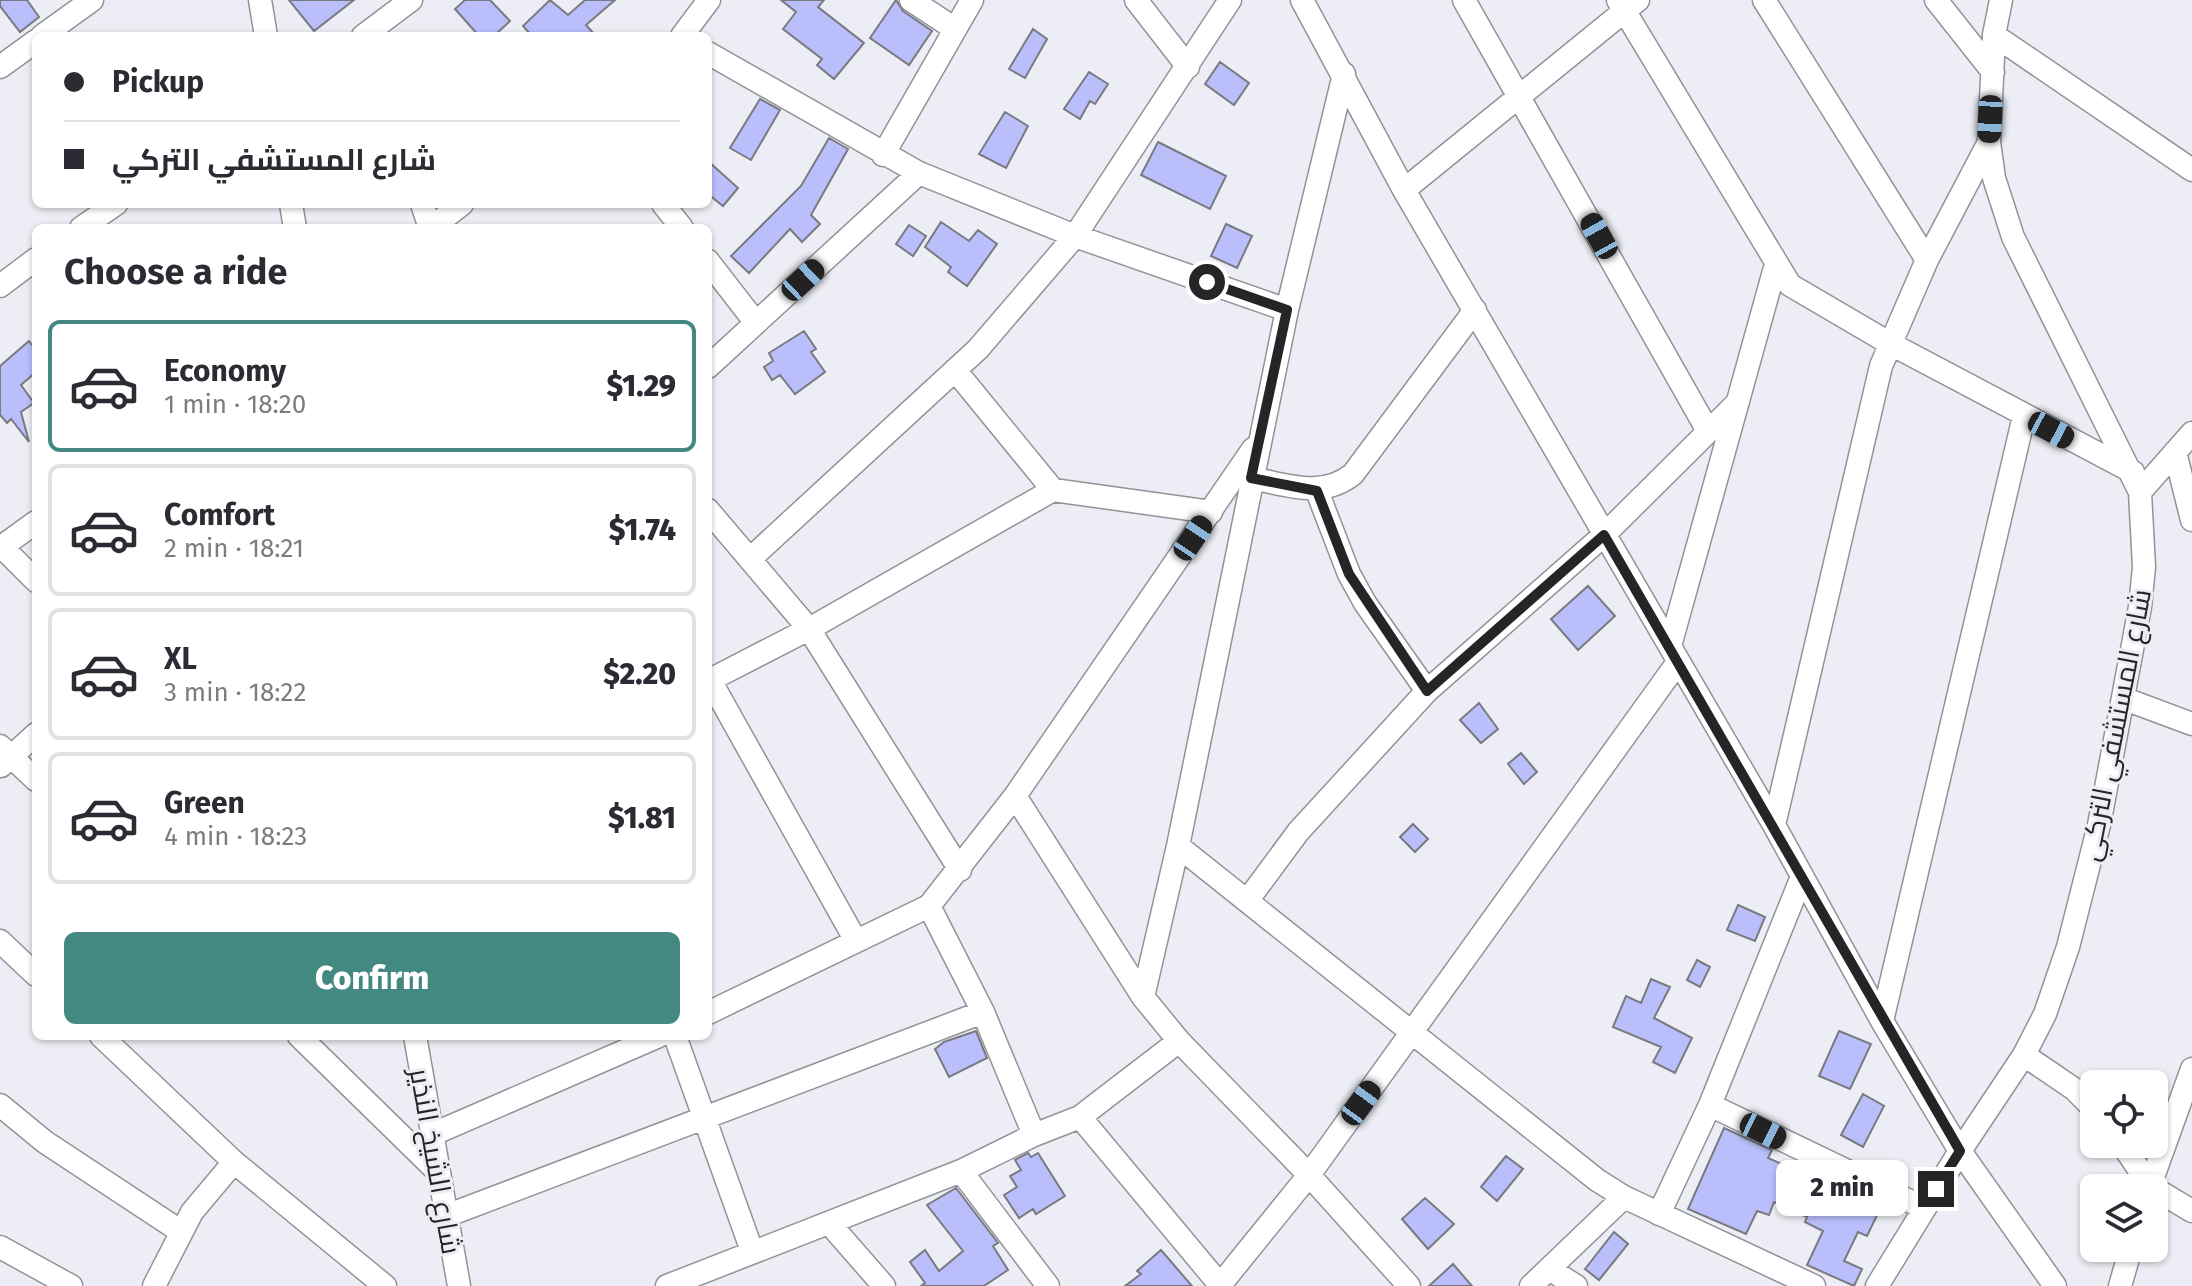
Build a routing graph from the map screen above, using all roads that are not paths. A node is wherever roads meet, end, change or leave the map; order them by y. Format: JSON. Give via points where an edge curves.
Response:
{"nodes":[{"id":1,"x":92,"y":0,"type":"edge"},
{"id":2,"x":260,"y":0,"type":"edge"},
{"id":3,"x":411,"y":0,"type":"edge"},
{"id":4,"x":709,"y":0,"type":"edge"},
{"id":5,"x":911,"y":0,"type":"edge"},
{"id":6,"x":972,"y":0,"type":"edge"},
{"id":7,"x":1136,"y":0,"type":"edge"},
{"id":8,"x":1230,"y":0,"type":"edge"},
{"id":9,"x":1302,"y":0,"type":"edge"},
{"id":10,"x":1464,"y":0,"type":"edge"},
{"id":11,"x":1764,"y":0,"type":"edge"},
{"id":12,"x":1936,"y":0,"type":"edge"},
{"id":13,"x":2001,"y":0,"type":"edge"},
{"id":14,"x":1627,"y":4,"type":"edge"},
{"id":15,"x":955,"y":29,"type":"junction"},
{"id":16,"x":48,"y":32,"type":"edge"},
{"id":17,"x":265,"y":32,"type":"edge"},
{"id":18,"x":369,"y":32,"type":"edge"},
{"id":19,"x":685,"y":32,"type":"edge"},
{"id":20,"x":1994,"y":35,"type":"junction"},
{"id":21,"x":32,"y":44,"type":"edge"},
{"id":22,"x":712,"y":55,"type":"edge"},
{"id":23,"x":0,"y":67,"type":"edge"},
{"id":24,"x":1188,"y":67,"type":"junction"},
{"id":25,"x":1993,"y":72,"type":"junction"},
{"id":26,"x":1344,"y":74,"type":"junction"},
{"id":27,"x":1521,"y":96,"type":"junction"},
{"id":28,"x":1989,"y":142,"type":"junction"},
{"id":29,"x":883,"y":155,"type":"junction"},
{"id":30,"x":2192,"y":170,"type":"edge"},
{"id":31,"x":919,"y":173,"type":"junction"},
{"id":32,"x":1404,"y":190,"type":"junction"},
{"id":33,"x":110,"y":208,"type":"edge"},
{"id":34,"x":457,"y":208,"type":"edge"},
{"id":35,"x":666,"y":208,"type":"edge"},
{"id":36,"x":87,"y":224,"type":"edge"},
{"id":37,"x":435,"y":224,"type":"edge"},
{"id":38,"x":679,"y":224,"type":"edge"},
{"id":39,"x":1075,"y":236,"type":"junction"},
{"id":40,"x":1927,"y":260,"type":"junction"},
{"id":41,"x":32,"y":262,"type":"edge"},
{"id":42,"x":1776,"y":264,"type":"junction"},
{"id":43,"x":712,"y":266,"type":"edge"},
{"id":44,"x":0,"y":286,"type":"edge"},
{"id":45,"x":1287,"y":310,"type":"junction"},
{"id":46,"x":1475,"y":310,"type":"junction"},
{"id":47,"x":756,"y":323,"type":"junction"},
{"id":48,"x":1889,"y":343,"type":"junction"},
{"id":49,"x":712,"y":363,"type":"edge"},
{"id":50,"x":955,"y":370,"type":"junction"},
{"id":51,"x":1738,"y":402,"type":"junction"},
{"id":52,"x":2024,"y":416,"type":"junction"},
{"id":53,"x":1708,"y":431,"type":"junction"},
{"id":54,"x":2192,"y":433,"type":"edge"},
{"id":55,"x":1258,"y":442,"type":"junction"},
{"id":56,"x":2175,"y":452,"type":"junction"},
{"id":57,"x":1251,"y":478,"type":"junction"},
{"id":58,"x":2136,"y":482,"type":"junction"},
{"id":59,"x":1053,"y":490,"type":"junction"},
{"id":60,"x":1317,"y":491,"type":"junction"},
{"id":61,"x":1211,"y":512,"type":"junction"},
{"id":62,"x":712,"y":515,"type":"edge"},
{"id":63,"x":2192,"y":520,"type":"edge"},
{"id":64,"x":32,"y":525,"type":"edge"},
{"id":65,"x":1604,"y":535,"type":"junction"},
{"id":66,"x":1,"y":547,"type":"edge"},
{"id":67,"x":750,"y":559,"type":"junction"},
{"id":68,"x":32,"y":577,"type":"edge"},
{"id":69,"x":809,"y":629,"type":"junction"},
{"id":70,"x":1674,"y":654,"type":"junction"},
{"id":71,"x":712,"y":678,"type":"edge"},
{"id":72,"x":712,"y":685,"type":"edge"},
{"id":73,"x":1427,"y":691,"type":"junction"},
{"id":74,"x":2125,"y":699,"type":"junction"},
{"id":75,"x":2192,"y":724,"type":"edge"},
{"id":76,"x":32,"y":737,"type":"edge"},
{"id":77,"x":4,"y":756,"type":"edge"},
{"id":78,"x":32,"y":777,"type":"edge"},
{"id":79,"x":1015,"y":796,"type":"junction"},
{"id":80,"x":1774,"y":825,"type":"junction"},
{"id":81,"x":1178,"y":846,"type":"junction"},
{"id":82,"x":960,"y":870,"type":"junction"},
{"id":83,"x":1801,"y":879,"type":"junction"},
{"id":84,"x":1247,"y":901,"type":"junction"},
{"id":85,"x":929,"y":906,"type":"junction"},
{"id":86,"x":0,"y":941,"type":"edge"},
{"id":87,"x":856,"y":941,"type":"junction"},
{"id":88,"x":32,"y":971,"type":"edge"},
{"id":89,"x":1143,"y":997,"type":"junction"},
{"id":90,"x":712,"y":1011,"type":"edge"},
{"id":91,"x":983,"y":1012,"type":"junction"},
{"id":92,"x":1882,"y":1021,"type":"junction"},
{"id":93,"x":1413,"y":1031,"type":"junction"},
{"id":94,"x":105,"y":1040,"type":"edge"},
{"id":95,"x":303,"y":1040,"type":"edge"},
{"id":96,"x":416,"y":1040,"type":"edge"},
{"id":97,"x":650,"y":1040,"type":"edge"},
{"id":98,"x":676,"y":1040,"type":"edge"},
{"id":99,"x":1179,"y":1041,"type":"junction"},
{"id":100,"x":2024,"y":1055,"type":"junction"},
{"id":101,"x":2192,"y":1069,"type":"edge"},
{"id":102,"x":2080,"y":1095,"type":"edge"},
{"id":103,"x":0,"y":1105,"type":"edge"},
{"id":104,"x":1710,"y":1105,"type":"junction"},
{"id":105,"x":1080,"y":1117,"type":"junction"},
{"id":106,"x":703,"y":1119,"type":"junction"},
{"id":107,"x":431,"y":1135,"type":"junction"},
{"id":108,"x":1034,"y":1135,"type":"junction"},
{"id":109,"x":1960,"y":1151,"type":"junction"},
{"id":110,"x":234,"y":1162,"type":"junction"},
{"id":111,"x":436,"y":1170,"type":"junction"},
{"id":112,"x":961,"y":1171,"type":"junction"},
{"id":113,"x":2155,"y":1174,"type":"edge"},
{"id":114,"x":1309,"y":1175,"type":"junction"},
{"id":115,"x":1624,"y":1197,"type":"junction"},
{"id":116,"x":2168,"y":1197,"type":"edge"},
{"id":117,"x":1924,"y":1208,"type":"junction"},
{"id":118,"x":2192,"y":1211,"type":"edge"},
{"id":119,"x":1659,"y":1214,"type":"junction"},
{"id":120,"x":446,"y":1216,"type":"junction"},
{"id":121,"x":829,"y":1223,"type":"junction"},
{"id":122,"x":180,"y":1231,"type":"junction"},
{"id":123,"x":0,"y":1247,"type":"edge"},
{"id":124,"x":752,"y":1251,"type":"junction"},
{"id":125,"x":2127,"y":1262,"type":"edge"},
{"id":126,"x":1551,"y":1270,"type":"junction"},
{"id":127,"x":2034,"y":1277,"type":"edge"},
{"id":128,"x":452,"y":1280,"type":"edge"},
{"id":129,"x":703,"y":1280,"type":"edge"},
{"id":130,"x":71,"y":1286,"type":"edge"},
{"id":131,"x":154,"y":1286,"type":"edge"},
{"id":132,"x":385,"y":1286,"type":"edge"},
{"id":133,"x":667,"y":1286,"type":"edge"},
{"id":134,"x":884,"y":1286,"type":"edge"},
{"id":135,"x":1048,"y":1286,"type":"edge"},
{"id":136,"x":1220,"y":1286,"type":"edge"},
{"id":137,"x":1409,"y":1286,"type":"edge"},
{"id":138,"x":1531,"y":1286,"type":"edge"},
{"id":139,"x":1576,"y":1286,"type":"edge"},
{"id":140,"x":1814,"y":1286,"type":"edge"},
{"id":141,"x":1877,"y":1286,"type":"edge"},
{"id":142,"x":2055,"y":1286,"type":"edge"},
{"id":143,"x":2120,"y":1286,"type":"edge"}],
"edges":[{"from":1,"to":16,"type":"street"},
{"from":2,"to":17,"type":"street"},
{"from":3,"to":18,"type":"street"},
{"from":4,"to":19,"type":"street"},
{"from":5,"to":15,"type":"street"},
{"from":6,"to":15,"type":"street"},
{"from":7,"to":24,"type":"street"},
{"from":8,"to":24,"type":"street"},
{"from":9,"to":26,"type":"street"},
{"from":10,"to":27,"type":"street"},
{"from":11,"to":40,"type":"street"},
{"from":12,"to":25,"type":"street"},
{"from":13,"to":20,"type":"street","name":"شارع المستشفي التركي"},
{"from":14,"to":27,"type":"street"},
{"from":14,"to":42,"type":"street"},
{"from":15,"to":29,"type":"street"},
{"from":20,"to":25,"type":"street","name":"شارع المستشفي التركي"},
{"from":20,"to":30,"type":"street"},
{"from":21,"to":23,"type":"street"},
{"from":22,"to":29,"type":"street"},
{"from":24,"to":39,"type":"street"},
{"from":25,"to":28,"type":"street","name":"شارع المستشفي التركي"},
{"from":26,"to":32,"type":"street"},
{"from":26,"to":45,"type":"street"},
{"from":27,"to":32,"type":"street"},
{"from":27,"to":53,"type":"street"},
{"from":28,"to":40,"type":"street"},
{"from":28,"to":58,"type":"street","name":"شارع المستشفي التركي","via":[[2013,237]]},
{"from":29,"to":31,"type":"street"},
{"from":31,"to":39,"type":"street"},
{"from":31,"to":47,"type":"street"},
{"from":32,"to":46,"type":"street"},
{"from":33,"to":36,"type":"street"},
{"from":34,"to":37,"type":"street"},
{"from":35,"to":38,"type":"street"},
{"from":39,"to":45,"type":"street"},
{"from":39,"to":50,"type":"street"},
{"from":40,"to":48,"type":"street"},
{"from":41,"to":44,"type":"street"},
{"from":42,"to":48,"type":"street","via":[[1800,294]]},
{"from":42,"to":51,"type":"street"},
{"from":43,"to":47,"type":"street"},
{"from":45,"to":55,"type":"street"},
{"from":46,"to":60,"type":"street","via":[[1353,474]]},
{"from":46,"to":65,"type":"street"},
{"from":47,"to":49,"type":"street"},
{"from":48,"to":52,"type":"street"},
{"from":48,"to":80,"type":"street"},
{"from":50,"to":59,"type":"street"},
{"from":50,"to":67,"type":"street"},
{"from":51,"to":53,"type":"street"},
{"from":51,"to":70,"type":"street"},
{"from":52,"to":58,"type":"street"},
{"from":52,"to":92,"type":"street"},
{"from":53,"to":65,"type":"street"},
{"from":54,"to":56,"type":"street"},
{"from":55,"to":57,"type":"street"},
{"from":55,"to":61,"type":"street"},
{"from":56,"to":58,"type":"street"},
{"from":56,"to":63,"type":"street"},
{"from":57,"to":60,"type":"street"},
{"from":57,"to":81,"type":"street"},
{"from":58,"to":74,"type":"street","name":"شارع المستشفي التركي","via":[[2144,567]]},
{"from":59,"to":61,"type":"street"},
{"from":59,"to":69,"type":"street"},
{"from":60,"to":73,"type":"street","via":[[1354,584]]},
{"from":61,"to":79,"type":"street"},
{"from":62,"to":67,"type":"street"},
{"from":64,"to":66,"type":"street"},
{"from":65,"to":70,"type":"street"},
{"from":65,"to":73,"type":"street"},
{"from":66,"to":68,"type":"street"},
{"from":67,"to":69,"type":"street"},
{"from":69,"to":71,"type":"street"},
{"from":69,"to":82,"type":"street"},
{"from":70,"to":80,"type":"street"},
{"from":70,"to":93,"type":"street"},
{"from":72,"to":87,"type":"street"},
{"from":73,"to":84,"type":"street","via":[[1298,832]]},
{"from":74,"to":75,"type":"street"},
{"from":74,"to":100,"type":"street","name":"شارع المستشفي التركي","via":[[2068,947]]},
{"from":76,"to":77,"type":"street"},
{"from":77,"to":78,"type":"street"},
{"from":79,"to":82,"type":"street"},
{"from":79,"to":89,"type":"street"},
{"from":80,"to":83,"type":"street"},
{"from":81,"to":84,"type":"street"},
{"from":81,"to":89,"type":"street"},
{"from":82,"to":85,"type":"street"},
{"from":83,"to":92,"type":"street"},
{"from":83,"to":104,"type":"street"},
{"from":84,"to":93,"type":"street"},
{"from":85,"to":87,"type":"street"},
{"from":85,"to":91,"type":"street"},
{"from":86,"to":88,"type":"street"},
{"from":87,"to":90,"type":"street"},
{"from":89,"to":99,"type":"street"},
{"from":91,"to":106,"type":"street"},
{"from":91,"to":108,"type":"street"},
{"from":92,"to":109,"type":"street"},
{"from":93,"to":114,"type":"street"},
{"from":93,"to":115,"type":"street"},
{"from":94,"to":110,"type":"street"},
{"from":95,"to":111,"type":"street"},
{"from":96,"to":107,"type":"street","name":"شارع الشيخ النذير"},
{"from":97,"to":107,"type":"street"},
{"from":98,"to":106,"type":"street"},
{"from":99,"to":105,"type":"street"},
{"from":99,"to":114,"type":"street"},
{"from":100,"to":102,"type":"street"},
{"from":100,"to":109,"type":"street","name":"شارع المستشفي التركي"},
{"from":101,"to":113,"type":"street"},
{"from":103,"to":122,"type":"street","via":[[57,1150]]},
{"from":104,"to":117,"type":"street"},
{"from":104,"to":119,"type":"street"},
{"from":105,"to":108,"type":"street"},
{"from":105,"to":136,"type":"street"},
{"from":106,"to":120,"type":"street"},
{"from":106,"to":124,"type":"street"},
{"from":107,"to":111,"type":"street","name":"شارع الشيخ النذير"},
{"from":108,"to":112,"type":"street"},
{"from":109,"to":117,"type":"street","name":"شارع المستشفي التركي"},
{"from":109,"to":127,"type":"street"},
{"from":110,"to":122,"type":"street"},
{"from":110,"to":132,"type":"street"},
{"from":111,"to":120,"type":"street","name":"شارع الشيخ النذير"},
{"from":112,"to":121,"type":"street"},
{"from":112,"to":135,"type":"street"},
{"from":114,"to":136,"type":"street"},
{"from":114,"to":137,"type":"street"},
{"from":115,"to":119,"type":"street"},
{"from":115,"to":126,"type":"street"},
{"from":116,"to":118,"type":"street"},
{"from":117,"to":141,"type":"street","name":"شارع المستشفي التركي"},
{"from":119,"to":140,"type":"street"},
{"from":120,"to":128,"type":"street","name":"شارع الشيخ النذير"},
{"from":121,"to":124,"type":"street"},
{"from":121,"to":134,"type":"street"},
{"from":122,"to":131,"type":"street"},
{"from":123,"to":130,"type":"street"},
{"from":124,"to":129,"type":"street"},
{"from":125,"to":143,"type":"street"},
{"from":126,"to":138,"type":"street"},
{"from":126,"to":139,"type":"street"},
{"from":127,"to":142,"type":"street"},
{"from":129,"to":133,"type":"street"}]}
